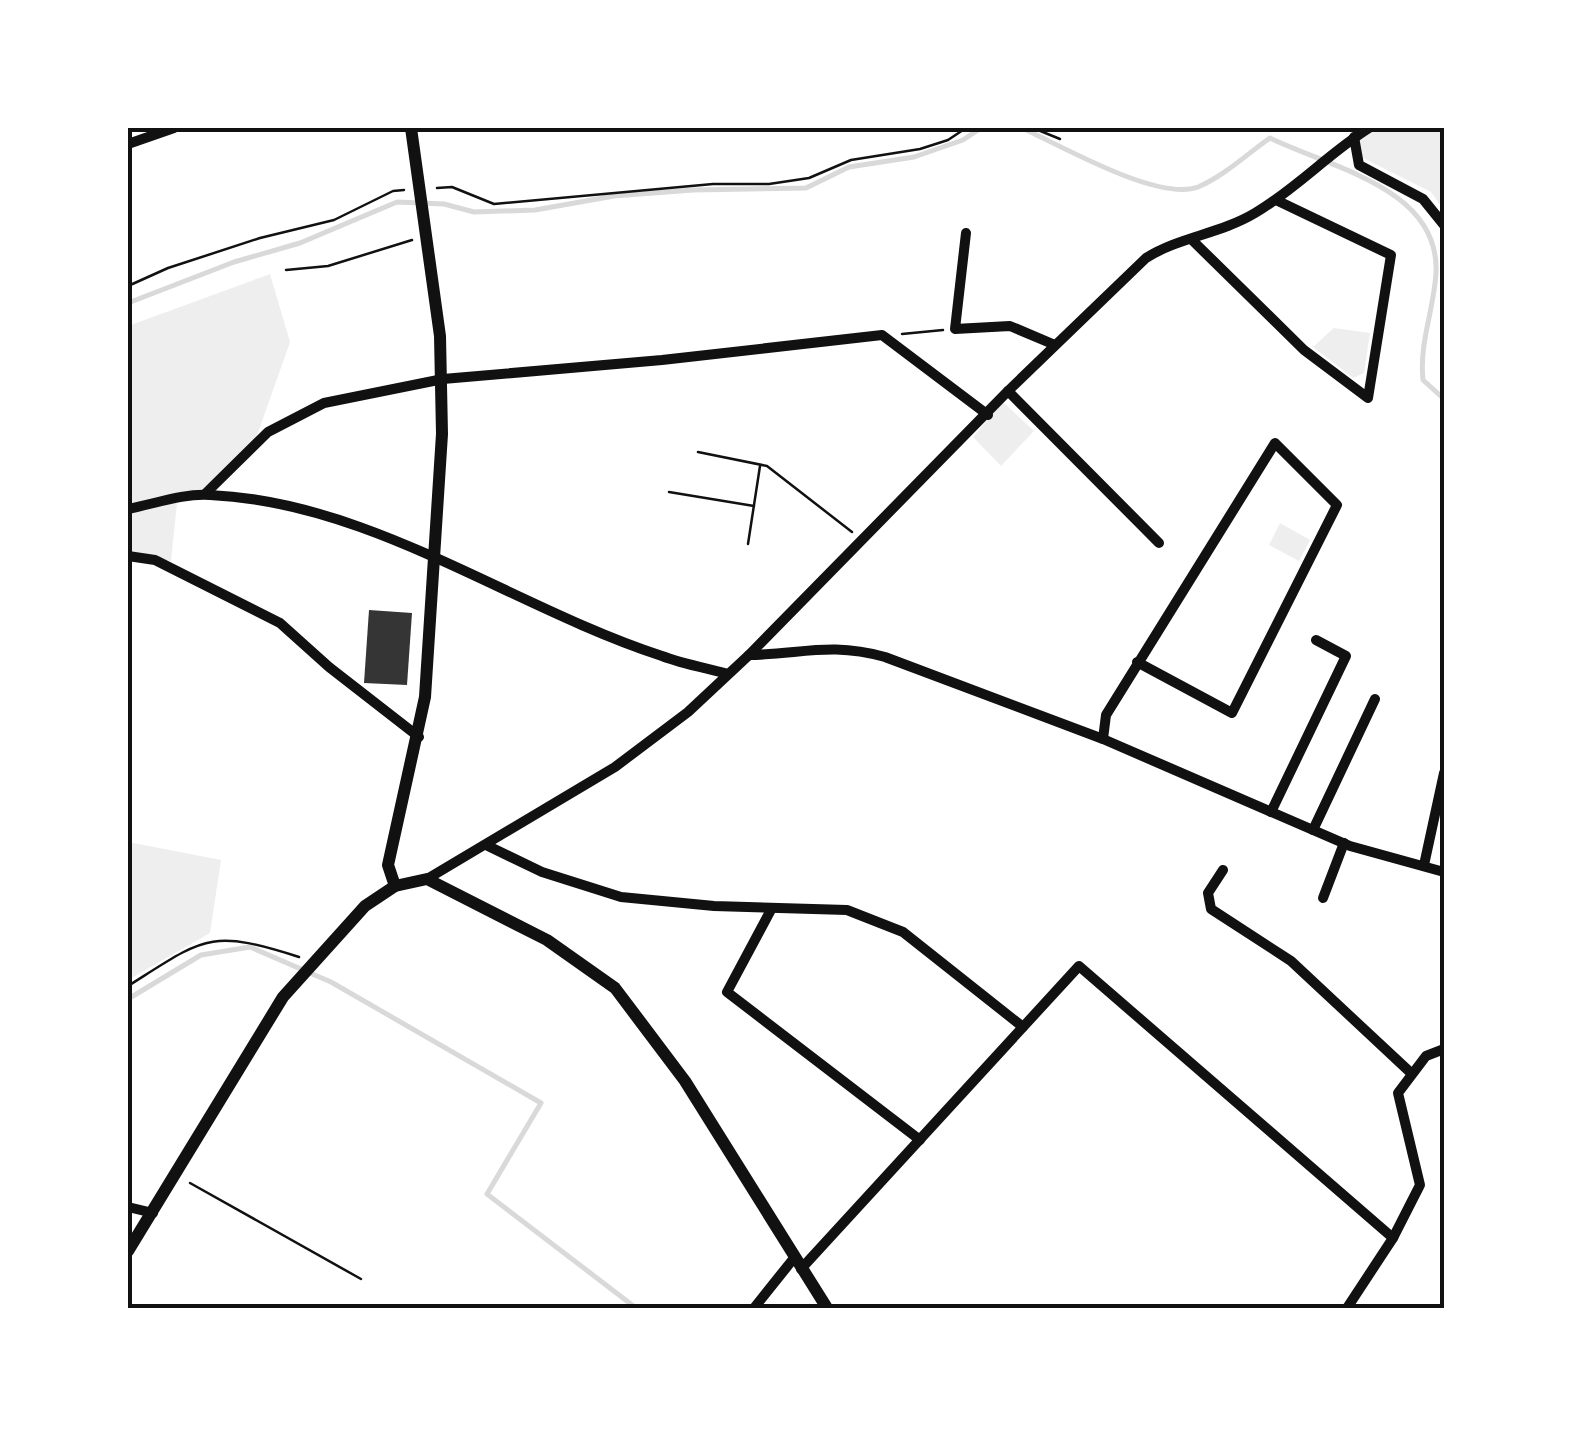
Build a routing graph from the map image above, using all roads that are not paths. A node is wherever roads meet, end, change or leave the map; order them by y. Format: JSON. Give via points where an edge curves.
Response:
{"nodes":[{"id":1,"x":174,"y":128,"type":"edge"},
{"id":2,"x":410,"y":128,"type":"edge"},
{"id":3,"x":1369,"y":128,"type":"edge"},
{"id":4,"x":1354,"y":137,"type":"junction"},
{"id":5,"x":128,"y":144,"type":"edge"},
{"id":6,"x":1276,"y":200,"type":"junction"},
{"id":7,"x":1444,"y":224,"type":"edge"},
{"id":8,"x":966,"y":233,"type":"dead end"},
{"id":9,"x":1192,"y":239,"type":"junction"},
{"id":10,"x":1055,"y":345,"type":"junction"},
{"id":11,"x":443,"y":379,"type":"junction"},
{"id":12,"x":1008,"y":391,"type":"junction"},
{"id":13,"x":988,"y":415,"type":"junction"},
{"id":14,"x":206,"y":494,"type":"junction"},
{"id":15,"x":128,"y":508,"type":"edge"},
{"id":16,"x":1159,"y":543,"type":"dead end"},
{"id":17,"x":128,"y":556,"type":"edge"},
{"id":18,"x":436,"y":559,"type":"junction"},
{"id":19,"x":1316,"y":640,"type":"dead end"},
{"id":20,"x":749,"y":655,"type":"junction"},
{"id":21,"x":1138,"y":662,"type":"junction"},
{"id":22,"x":728,"y":674,"type":"junction"},
{"id":23,"x":1375,"y":699,"type":"dead end"},
{"id":24,"x":419,"y":737,"type":"junction"},
{"id":25,"x":1103,"y":738,"type":"junction"},
{"id":26,"x":1444,"y":772,"type":"edge"},
{"id":27,"x":1271,"y":812,"type":"junction"},
{"id":28,"x":1312,"y":830,"type":"junction"},
{"id":29,"x":1344,"y":843,"type":"junction"},
{"id":30,"x":488,"y":846,"type":"junction"},
{"id":31,"x":1424,"y":865,"type":"junction"},
{"id":32,"x":1223,"y":870,"type":"dead end"},
{"id":33,"x":1444,"y":872,"type":"edge"},
{"id":34,"x":428,"y":879,"type":"junction"},
{"id":35,"x":395,"y":886,"type":"junction"},
{"id":36,"x":1323,"y":898,"type":"dead end"},
{"id":37,"x":772,"y":908,"type":"junction"},
{"id":38,"x":1023,"y":1027,"type":"junction"},
{"id":39,"x":1444,"y":1048,"type":"edge"},
{"id":40,"x":1411,"y":1072,"type":"junction"},
{"id":41,"x":920,"y":1140,"type":"junction"},
{"id":42,"x":128,"y":1207,"type":"edge"},
{"id":43,"x":153,"y":1213,"type":"junction"},
{"id":44,"x":1393,"y":1238,"type":"junction"},
{"id":45,"x":128,"y":1251,"type":"edge"},
{"id":46,"x":798,"y":1264,"type":"junction"},
{"id":47,"x":754,"y":1308,"type":"edge"},
{"id":48,"x":827,"y":1308,"type":"edge"},
{"id":49,"x":1347,"y":1308,"type":"edge"}],
"edges":[{"from":1,"to":5,"type":"street"},
{"from":2,"to":11,"type":"street"},
{"from":3,"to":4,"type":"street"},
{"from":4,"to":6,"type":"street"},
{"from":4,"to":7,"type":"street","via":[[1358,165],[1423,199]]},
{"from":6,"to":9,"type":"street"},
{"from":6,"to":9,"type":"street","via":[[1391,254],[1368,398],[1304,350]]},
{"from":8,"to":10,"type":"street","via":[[955,329],[1010,326]]},
{"from":9,"to":10,"type":"street","via":[[1146,258]]},
{"from":10,"to":12,"type":"street"},
{"from":11,"to":13,"type":"street","via":[[882,335]]},
{"from":11,"to":14,"type":"street","via":[[324,403],[268,432]]},
{"from":11,"to":18,"type":"street"},
{"from":12,"to":13,"type":"street"},
{"from":12,"to":16,"type":"street"},
{"from":13,"to":20,"type":"street"},
{"from":14,"to":15,"type":"street"},
{"from":14,"to":18,"type":"street","via":[[312,510]]},
{"from":17,"to":24,"type":"street","via":[[155,560],[280,623]]},
{"from":18,"to":22,"type":"street","via":[[662,656]]},
{"from":18,"to":24,"type":"street"},
{"from":19,"to":27,"type":"street","via":[[1346,656]]},
{"from":20,"to":22,"type":"street"},
{"from":20,"to":25,"type":"street","via":[[858,650]]},
{"from":21,"to":21,"type":"street","via":[[1212,544],[1275,444],[1337,504],[1232,713]]},
{"from":21,"to":25,"type":"street","via":[[1106,714]]},
{"from":22,"to":30,"type":"street","via":[[616,768]]},
{"from":23,"to":28,"type":"street"},
{"from":24,"to":35,"type":"street","via":[[388,865]]},
{"from":25,"to":27,"type":"street"},
{"from":26,"to":31,"type":"street"},
{"from":27,"to":28,"type":"street"},
{"from":28,"to":29,"type":"street"},
{"from":29,"to":31,"type":"street"},
{"from":29,"to":36,"type":"street"},
{"from":30,"to":34,"type":"street"},
{"from":30,"to":37,"type":"street","via":[[621,898]]},
{"from":31,"to":33,"type":"street"},
{"from":32,"to":40,"type":"street","via":[[1208,893],[1211,909],[1291,961]]},
{"from":34,"to":35,"type":"street"},
{"from":34,"to":46,"type":"street","via":[[547,940],[615,988],[685,1081]]},
{"from":35,"to":43,"type":"street","via":[[365,906],[282,996]]},
{"from":37,"to":38,"type":"street","via":[[848,910],[903,932]]},
{"from":37,"to":41,"type":"street","via":[[727,992]]},
{"from":38,"to":41,"type":"street"},
{"from":38,"to":44,"type":"street","via":[[1079,966]]},
{"from":39,"to":40,"type":"street"},
{"from":40,"to":44,"type":"street","via":[[1398,1093],[1420,1185]]},
{"from":41,"to":46,"type":"street"},
{"from":42,"to":43,"type":"street"},
{"from":43,"to":45,"type":"street"},
{"from":44,"to":49,"type":"street"},
{"from":46,"to":47,"type":"street"},
{"from":46,"to":48,"type":"street"}]}
